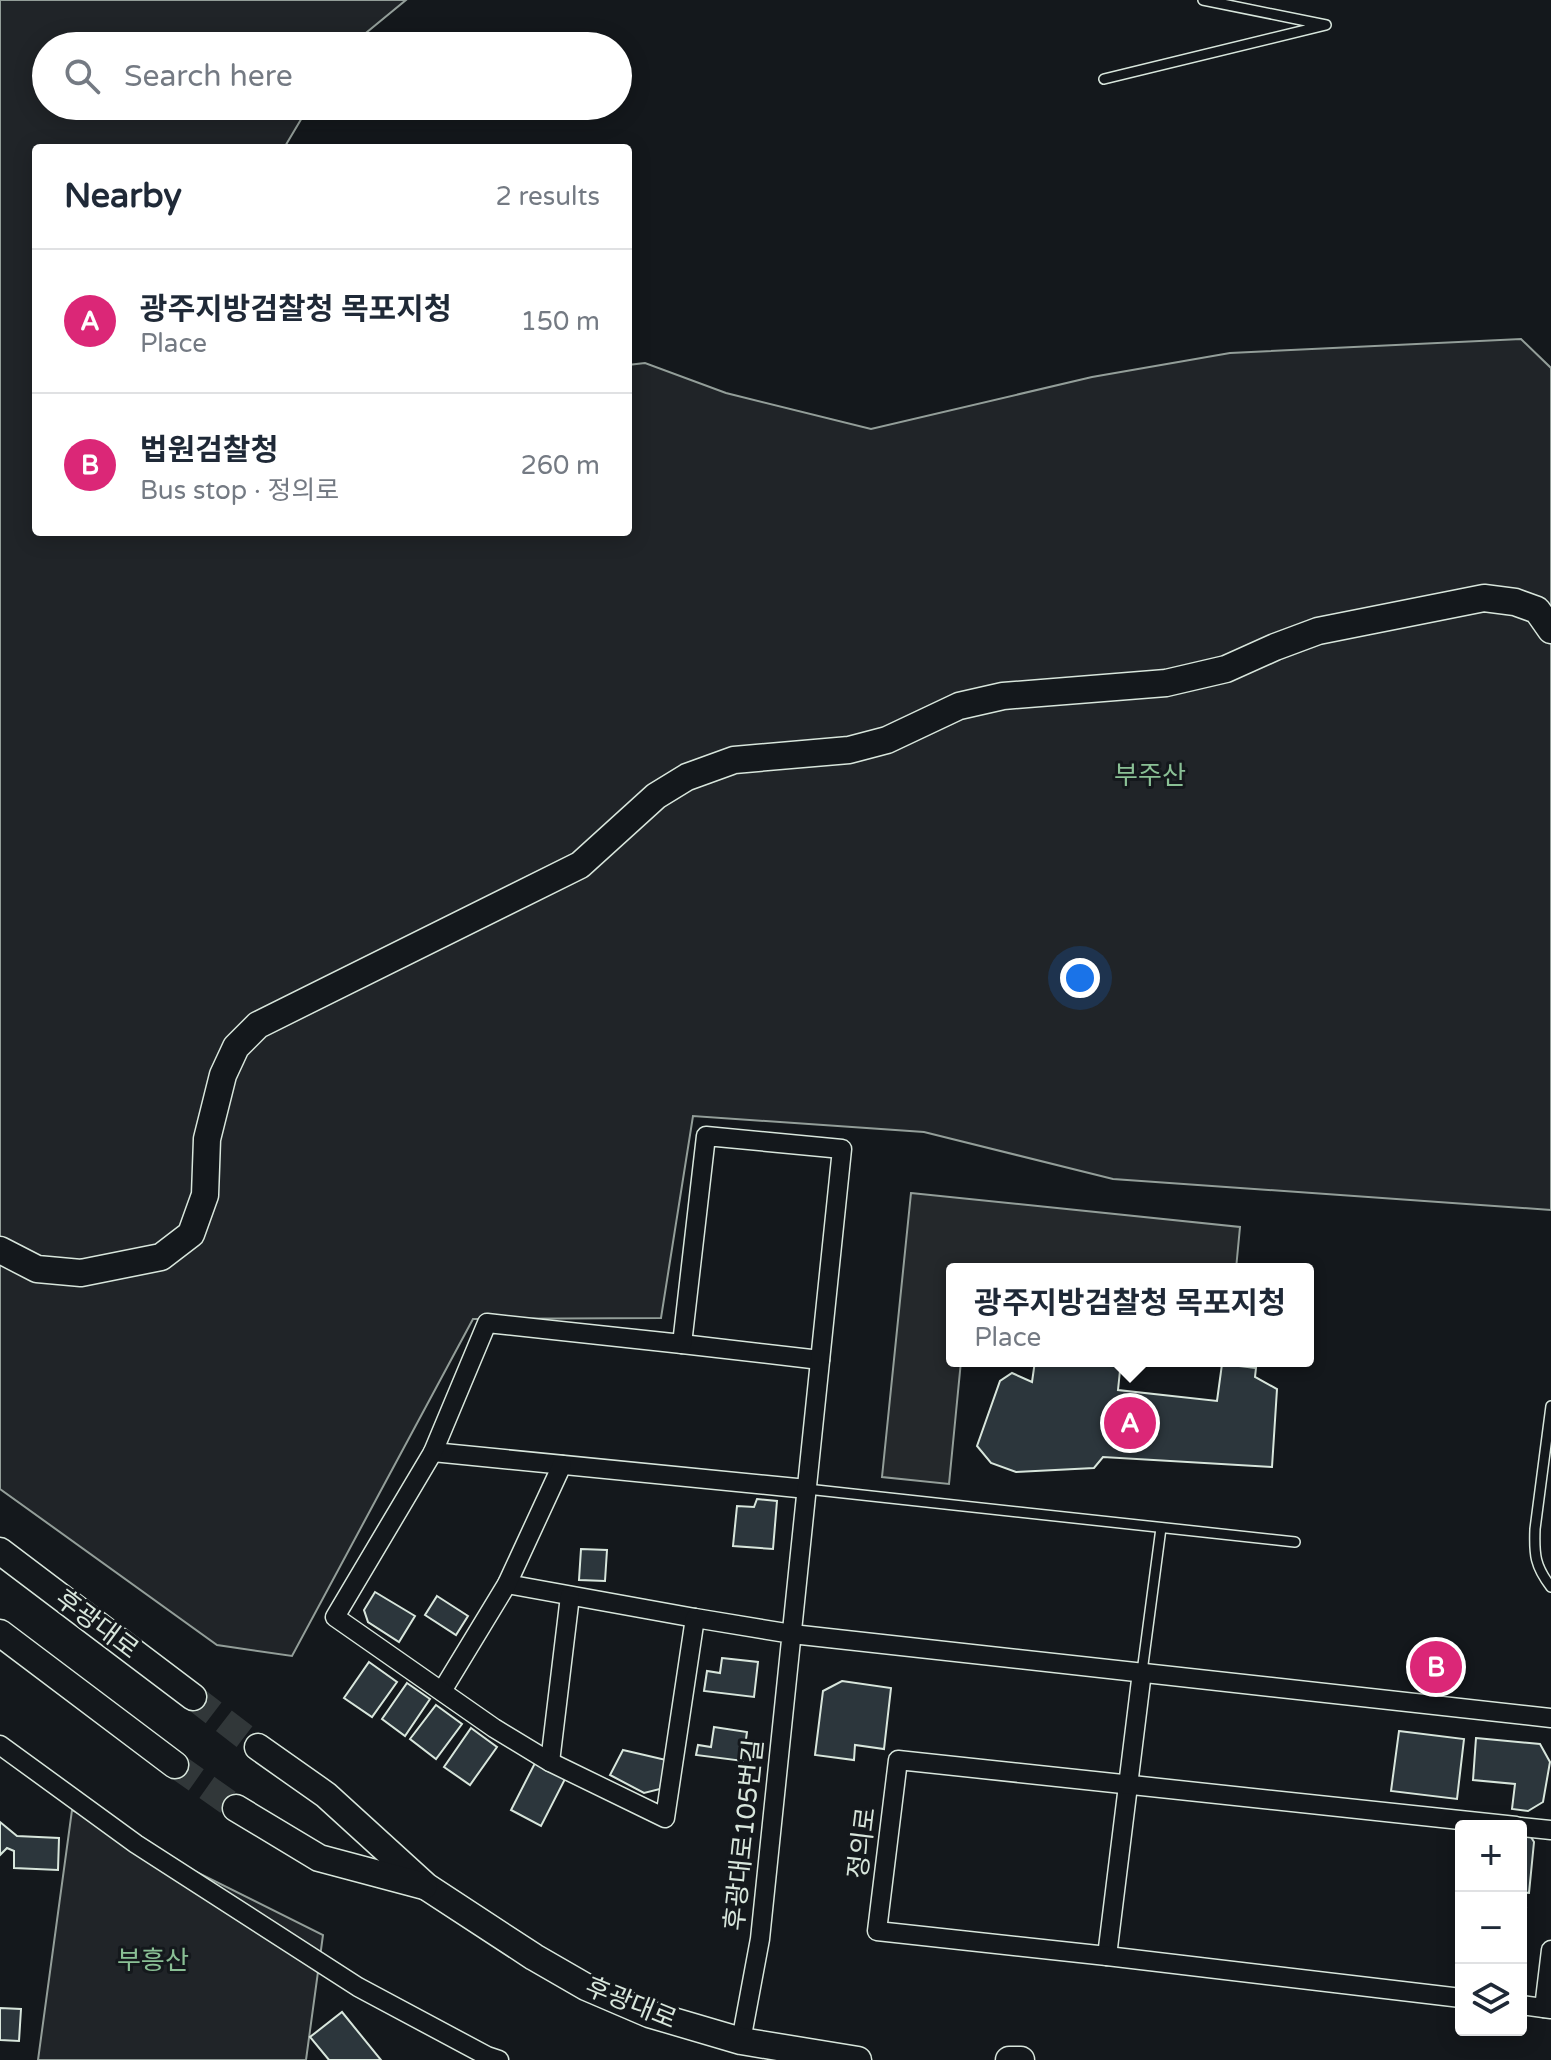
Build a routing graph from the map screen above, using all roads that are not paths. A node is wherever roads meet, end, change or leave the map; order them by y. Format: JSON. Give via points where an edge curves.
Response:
{"nodes":[{"id":1,"x":1203,"y":0,"type":"edge"},
{"id":2,"x":1104,"y":79,"type":"dead end"},
{"id":3,"x":1551,"y":630,"type":"edge"},
{"id":4,"x":0,"y":1250,"type":"edge"},
{"id":5,"x":682,"y":1344,"type":"junction"},
{"id":6,"x":820,"y":1360,"type":"junction"},
{"id":7,"x":1551,"y":1406,"type":"edge"},
{"id":8,"x":433,"y":1452,"type":"junction"},
{"id":9,"x":562,"y":1465,"type":"junction"},
{"id":10,"x":807,"y":1489,"type":"junction"},
{"id":11,"x":1161,"y":1528,"type":"junction"},
{"id":12,"x":1295,"y":1542,"type":"dead end"},
{"id":13,"x":0,"y":1551,"type":"edge"},
{"id":14,"x":507,"y":1584,"type":"junction"},
{"id":15,"x":1551,"y":1587,"type":"edge"},
{"id":16,"x":570,"y":1596,"type":"junction"},
{"id":17,"x":695,"y":1618,"type":"junction"},
{"id":18,"x":0,"y":1633,"type":"edge"},
{"id":19,"x":792,"y":1634,"type":"junction"},
{"id":20,"x":1142,"y":1672,"type":"junction"},
{"id":21,"x":442,"y":1691,"type":"junction"},
{"id":22,"x":193,"y":1697,"type":"tunnel mouth"},
{"id":23,"x":1551,"y":1718,"type":"edge"},
{"id":24,"x":0,"y":1745,"type":"edge"},
{"id":25,"x":258,"y":1747,"type":"tunnel mouth"},
{"id":26,"x":550,"y":1762,"type":"junction"},
{"id":27,"x":175,"y":1765,"type":"tunnel mouth"},
{"id":28,"x":1127,"y":1784,"type":"junction"},
{"id":29,"x":236,"y":1808,"type":"tunnel mouth"},
{"id":30,"x":1462,"y":1820,"type":"edge"},
{"id":31,"x":1527,"y":1827,"type":"edge"},
{"id":32,"x":1551,"y":1830,"type":"edge"},
{"id":33,"x":427,"y":1887,"type":"junction"},
{"id":34,"x":1551,"y":1950,"type":"edge"},
{"id":35,"x":1107,"y":1956,"type":"junction"},
{"id":36,"x":1455,"y":1997,"type":"edge"},
{"id":37,"x":1527,"y":2006,"type":"edge"},
{"id":38,"x":1548,"y":2009,"type":"edge"},
{"id":39,"x":740,"y":2051,"type":"edge"},
{"id":40,"x":499,"y":2060,"type":"edge"},
{"id":41,"x":858,"y":2060,"type":"edge"},
{"id":42,"x":1009,"y":2060,"type":"edge"},
{"id":43,"x":1021,"y":2060,"type":"edge"}],
"edges":[{"from":1,"to":2,"type":"lane","via":[[1326,25]]},
{"from":3,"to":4,"type":"street","via":[[1537,610],[1484,598],[1318,631],[1226,669],[1166,683],[1003,696],[959,706],[887,740],[849,750],[734,760],[687,777],[656,796],[580,865],[258,1025],[236,1047],[223,1075],[207,1139],[205,1195],[191,1234],[161,1257],[81,1273],[37,1269]]},
{"from":5,"to":6,"type":"street"},
{"from":5,"to":6,"type":"street","name":"후광대로105번길","via":[[706,1136],[842,1149]]},
{"from":5,"to":8,"type":"street","via":[[487,1323]]},
{"from":6,"to":10,"type":"street","name":"후광대로105번길"},
{"from":7,"to":15,"type":"lane","via":[[1535,1560]]},
{"from":8,"to":9,"type":"street"},
{"from":8,"to":21,"type":"street","via":[[335,1617]]},
{"from":9,"to":10,"type":"street"},
{"from":9,"to":14,"type":"street"},
{"from":10,"to":11,"type":"lane"},
{"from":10,"to":19,"type":"street","name":"후광대로105번길"},
{"from":11,"to":12,"type":"lane"},
{"from":11,"to":20,"type":"lane"},
{"from":13,"to":22,"type":"street","name":"후광대로"},
{"from":14,"to":16,"type":"street"},
{"from":14,"to":21,"type":"street"},
{"from":16,"to":17,"type":"street"},
{"from":16,"to":26,"type":"street"},
{"from":17,"to":19,"type":"street"},
{"from":17,"to":26,"type":"street","via":[[665,1818]]},
{"from":18,"to":27,"type":"street"},
{"from":19,"to":20,"type":"street"},
{"from":19,"to":39,"type":"street","name":"후광대로105번길","via":[[760,1939]]},
{"from":20,"to":23,"type":"street"},
{"from":20,"to":28,"type":"street"},
{"from":21,"to":26,"type":"street"},
{"from":24,"to":40,"type":"street","via":[[136,1844],[358,1987]]},
{"from":25,"to":33,"type":"street","name":"후광대로","via":[[326,1795]]},
{"from":28,"to":30,"type":"street","name":"정의로"},
{"from":28,"to":35,"type":"street"},
{"from":28,"to":35,"type":"street","name":"정의로","via":[[898,1760],[877,1931]]},
{"from":29,"to":33,"type":"street","name":"후광대로","via":[[319,1858]]},
{"from":31,"to":32,"type":"street","name":"정의로"},
{"from":33,"to":39,"type":"street","name":"후광대로","via":[[586,1987]]},
{"from":34,"to":38,"type":"street"},
{"from":35,"to":36,"type":"street","name":"정의로"},
{"from":37,"to":38,"type":"street"},
{"from":39,"to":41,"type":"street","name":"후광대로"},
{"from":42,"to":43,"type":"street"}]}
